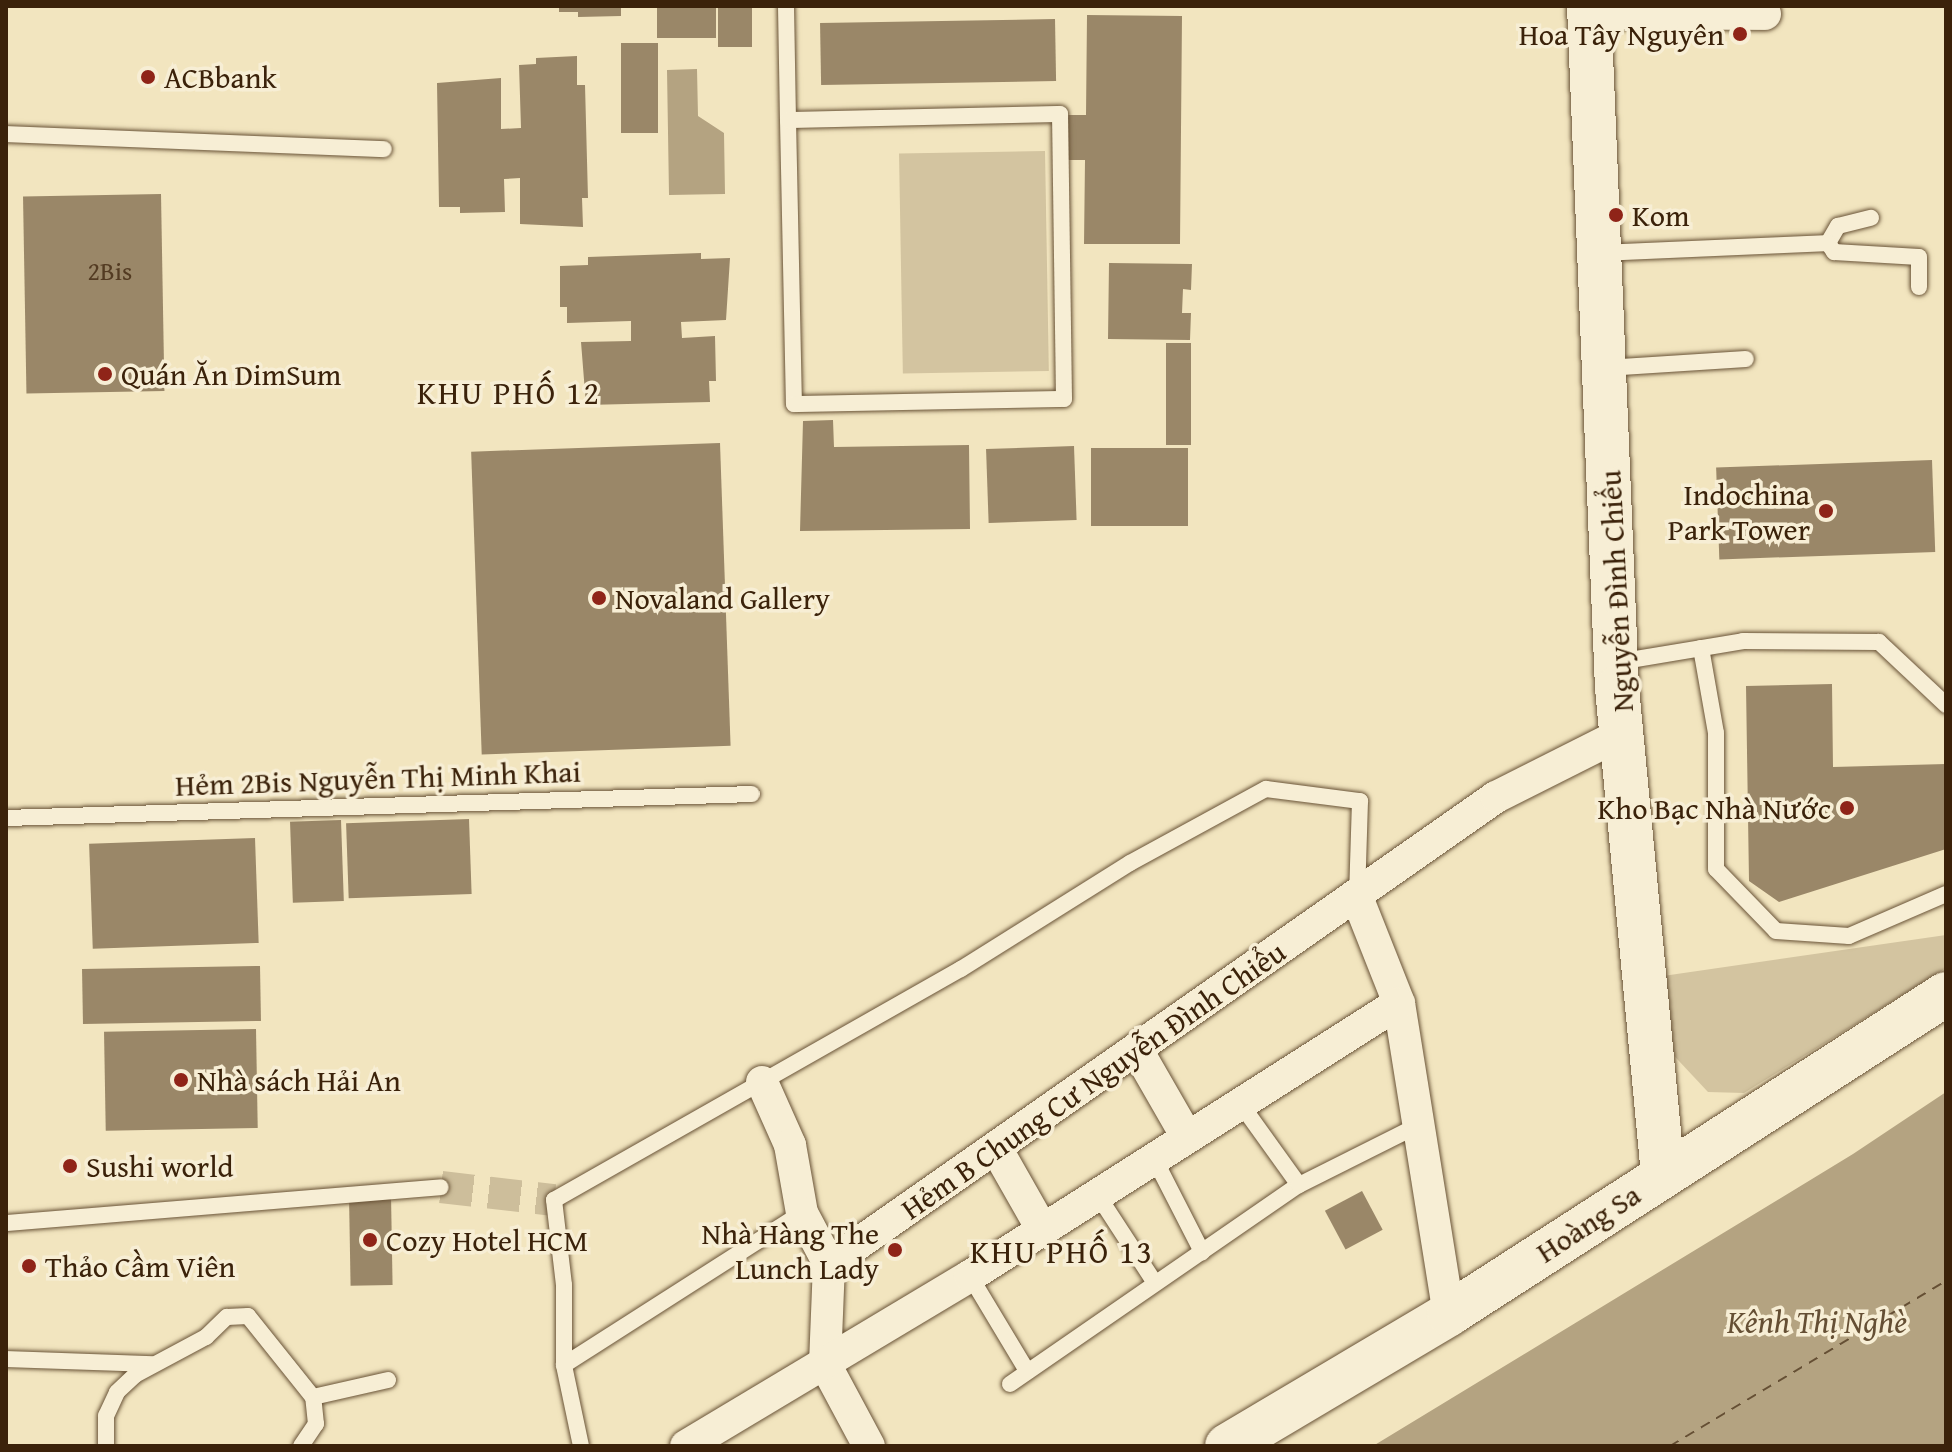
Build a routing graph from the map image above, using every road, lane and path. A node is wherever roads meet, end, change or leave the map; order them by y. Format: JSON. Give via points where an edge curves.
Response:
{"nodes":[{"id":1,"x":786,"y":6,"type":"edge"},
{"id":2,"x":1590,"y":10,"type":"edge"},
{"id":3,"x":1765,"y":14,"type":"dead end"},
{"id":4,"x":788,"y":120,"type":"junction"},
{"id":5,"x":6,"y":134,"type":"edge"},
{"id":6,"x":384,"y":149,"type":"dead end"},
{"id":7,"x":1871,"y":218,"type":"dead end"},
{"id":8,"x":1828,"y":243,"type":"junction"},
{"id":9,"x":1596,"y":253,"type":"junction"},
{"id":10,"x":1919,"y":287,"type":"dead end"},
{"id":11,"x":1746,"y":359,"type":"dead end"},
{"id":12,"x":1606,"y":368,"type":"junction"},
{"id":13,"x":1701,"y":648,"type":"junction"},
{"id":14,"x":1616,"y":663,"type":"junction"},
{"id":15,"x":1946,"y":705,"type":"edge"},
{"id":16,"x":1623,"y":733,"type":"junction"},
{"id":17,"x":752,"y":794,"type":"dead end"},
{"id":18,"x":6,"y":818,"type":"edge"},
{"id":19,"x":1946,"y":894,"type":"edge"},
{"id":20,"x":1357,"y":897,"type":"junction"},
{"id":21,"x":1946,"y":994,"type":"edge"},
{"id":22,"x":1399,"y":1003,"type":"junction"},
{"id":23,"x":1137,"y":1050,"type":"junction"},
{"id":24,"x":762,"y":1082,"type":"junction"},
{"id":25,"x":1240,"y":1103,"type":"junction"},
{"id":26,"x":1419,"y":1125,"type":"junction"},
{"id":27,"x":1187,"y":1137,"type":"junction"},
{"id":28,"x":996,"y":1148,"type":"junction"},
{"id":29,"x":1154,"y":1158,"type":"junction"},
{"id":30,"x":1663,"y":1174,"type":"junction"},
{"id":31,"x":1299,"y":1185,"type":"junction"},
{"id":32,"x":441,"y":1187,"type":"tunnel mouth"},
{"id":33,"x":1097,"y":1194,"type":"junction"},
{"id":34,"x":802,"y":1213,"type":"junction"},
{"id":35,"x":6,"y":1223,"type":"edge"},
{"id":36,"x":1042,"y":1229,"type":"junction"},
{"id":37,"x":1202,"y":1252,"type":"junction"},
{"id":38,"x":829,"y":1264,"type":"junction"},
{"id":39,"x":970,"y":1276,"type":"junction"},
{"id":40,"x":1155,"y":1283,"type":"junction"},
{"id":41,"x":1449,"y":1314,"type":"junction"},
{"id":42,"x":6,"y":1359,"type":"edge"},
{"id":43,"x":153,"y":1364,"type":"junction"},
{"id":44,"x":825,"y":1364,"type":"junction"},
{"id":45,"x":564,"y":1365,"type":"junction"},
{"id":46,"x":1027,"y":1371,"type":"junction"},
{"id":47,"x":388,"y":1380,"type":"dead end"},
{"id":48,"x":1010,"y":1384,"type":"dead end"},
{"id":49,"x":313,"y":1397,"type":"junction"},
{"id":50,"x":106,"y":1446,"type":"edge"},
{"id":51,"x":301,"y":1446,"type":"edge"},
{"id":52,"x":581,"y":1446,"type":"edge"},
{"id":53,"x":686,"y":1446,"type":"edge"},
{"id":54,"x":869,"y":1446,"type":"edge"},
{"id":55,"x":1227,"y":1446,"type":"edge"}],
"edges":[{"from":1,"to":4,"type":"lane"},
{"from":2,"to":3,"type":"street"},
{"from":2,"to":9,"type":"street","name":"Nguyễn Đình Chiểu"},
{"from":4,"to":4,"type":"lane","via":[[794,404],[1064,399],[1060,114]]},
{"from":5,"to":6,"type":"lane"},
{"from":7,"to":8,"type":"lane","via":[[1838,226]]},
{"from":8,"to":9,"type":"lane"},
{"from":8,"to":10,"type":"lane","via":[[1834,252],[1919,257]]},
{"from":9,"to":12,"type":"street","name":"Nguyễn Đình Chiểu"},
{"from":11,"to":12,"type":"lane"},
{"from":12,"to":14,"type":"street","name":"Nguyễn Đình Chiểu"},
{"from":13,"to":14,"type":"lane"},
{"from":13,"to":15,"type":"lane","via":[[1743,641],[1879,642]]},
{"from":13,"to":19,"type":"lane","via":[[1716,733],[1716,869],[1776,931],[1849,936]]},
{"from":14,"to":16,"type":"street","name":"Nguyễn Đình Chiểu"},
{"from":16,"to":20,"type":"street","name":"Hẻm B Chung Cư Nguyễn Ðình Chiểu","via":[[1496,797]]},
{"from":16,"to":30,"type":"street","name":"Nguyễn Đình Chiểu"},
{"from":17,"to":18,"type":"lane","name":"Hẻm 2Bis Nguyễn Thị Minh Khai"},
{"from":20,"to":22,"type":"street"},
{"from":20,"to":23,"type":"street","name":"Hẻm B Chung Cư Nguyễn Ðình Chiểu"},
{"from":20,"to":24,"type":"lane","via":[[1360,801],[1266,789],[1130,863],[961,969]]},
{"from":21,"to":30,"type":"street","name":"Hoàng Sa"},
{"from":22,"to":25,"type":"street"},
{"from":22,"to":26,"type":"street"},
{"from":23,"to":27,"type":"street"},
{"from":23,"to":28,"type":"street","name":"Hẻm B Chung Cư Nguyễn Ðình Chiểu"},
{"from":24,"to":34,"type":"street","via":[[790,1145]]},
{"from":24,"to":45,"type":"lane","via":[[554,1200],[564,1285]]},
{"from":25,"to":27,"type":"street"},
{"from":25,"to":31,"type":"lane"},
{"from":26,"to":31,"type":"lane"},
{"from":26,"to":41,"type":"street"},
{"from":27,"to":29,"type":"street"},
{"from":28,"to":36,"type":"street"},
{"from":28,"to":38,"type":"street","name":"Hẻm B Chung Cư Nguyễn Ðình Chiểu"},
{"from":29,"to":33,"type":"street"},
{"from":29,"to":37,"type":"lane"},
{"from":30,"to":41,"type":"street","name":"Hoàng Sa"},
{"from":31,"to":37,"type":"lane"},
{"from":32,"to":35,"type":"lane"},
{"from":33,"to":36,"type":"street"},
{"from":33,"to":40,"type":"lane"},
{"from":34,"to":38,"type":"street"},
{"from":34,"to":45,"type":"lane"},
{"from":36,"to":39,"type":"street"},
{"from":37,"to":40,"type":"lane"},
{"from":38,"to":44,"type":"street"},
{"from":39,"to":44,"type":"street"},
{"from":39,"to":46,"type":"lane"},
{"from":40,"to":46,"type":"lane"},
{"from":41,"to":55,"type":"street","name":"Hoàng Sa"},
{"from":42,"to":43,"type":"lane"},
{"from":43,"to":49,"type":"lane","via":[[206,1337],[227,1317],[248,1316]]},
{"from":43,"to":50,"type":"lane","via":[[117,1392],[106,1416]]},
{"from":44,"to":53,"type":"street"},
{"from":44,"to":54,"type":"street"},
{"from":45,"to":52,"type":"lane"},
{"from":46,"to":48,"type":"lane"},
{"from":47,"to":49,"type":"lane"},
{"from":49,"to":51,"type":"lane","via":[[316,1424]]}]}
